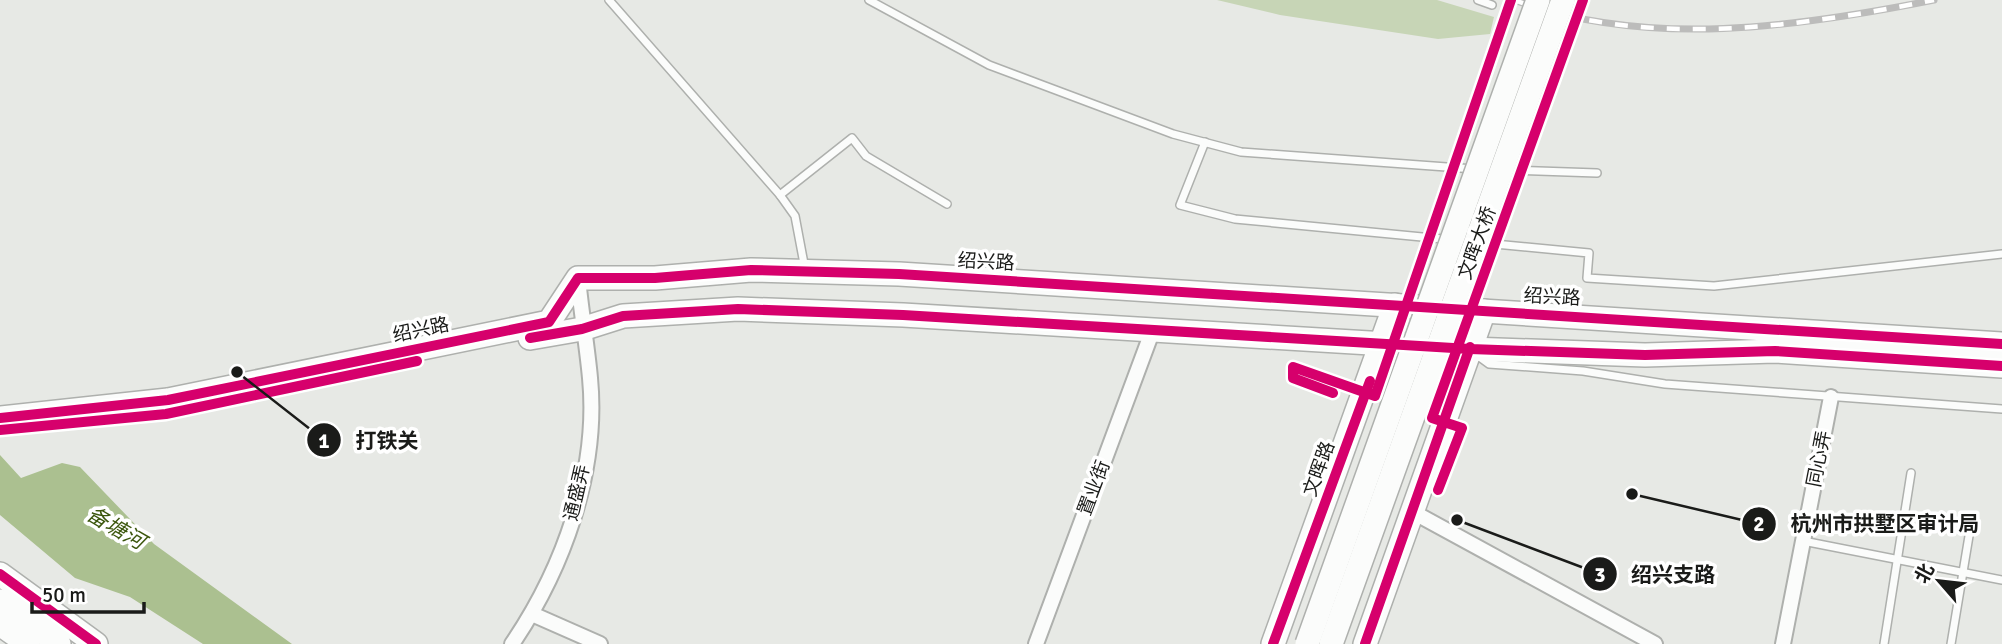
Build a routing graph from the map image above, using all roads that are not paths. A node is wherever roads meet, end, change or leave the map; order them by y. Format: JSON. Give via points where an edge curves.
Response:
{"nodes":[{"id":1,"x":609,"y":0,"type":"edge"},
{"id":2,"x":869,"y":0,"type":"edge"},
{"id":3,"x":1478,"y":0,"type":"edge"},
{"id":4,"x":1538,"y":0,"type":"edge"},
{"id":5,"x":1563,"y":0,"type":"edge"},
{"id":6,"x":1492,"y":5,"type":"dead end"},
{"id":7,"x":1205,"y":142,"type":"junction"},
{"id":8,"x":1597,"y":173,"type":"dead end"},
{"id":9,"x":780,"y":195,"type":"junction"},
{"id":10,"x":947,"y":204,"type":"dead end"},
{"id":11,"x":2002,"y":254,"type":"edge"},
{"id":12,"x":806,"y":272,"type":"junction"},
{"id":13,"x":578,"y":278,"type":"junction"},
{"id":14,"x":1395,"y":304,"type":"junction"},
{"id":15,"x":1484,"y":311,"type":"junction"},
{"id":16,"x":582,"y":329,"type":"junction"},
{"id":17,"x":1152,"y":332,"type":"junction"},
{"id":18,"x":1383,"y":343,"type":"junction"},
{"id":19,"x":2002,"y":344,"type":"edge"},
{"id":20,"x":1470,"y":349,"type":"junction"},
{"id":21,"x":2002,"y":366,"type":"edge"},
{"id":22,"x":1831,"y":397,"type":"junction"},
{"id":23,"x":2002,"y":410,"type":"edge"},
{"id":24,"x":0,"y":418,"type":"edge"},
{"id":25,"x":0,"y":430,"type":"edge"},
{"id":26,"x":1911,"y":473,"type":"dead end"},
{"id":27,"x":1413,"y":512,"type":"junction"},
{"id":28,"x":1969,"y":537,"type":"dead end"},
{"id":29,"x":1803,"y":541,"type":"junction"},
{"id":30,"x":1898,"y":560,"type":"junction"},
{"id":31,"x":1961,"y":572,"type":"junction"},
{"id":32,"x":0,"y":574,"type":"edge"},
{"id":33,"x":2002,"y":580,"type":"edge"},
{"id":34,"x":2,"y":611,"type":"edge"},
{"id":35,"x":532,"y":614,"type":"junction"},
{"id":36,"x":28,"y":644,"type":"edge"},
{"id":37,"x":59,"y":644,"type":"edge"},
{"id":38,"x":96,"y":644,"type":"edge"},
{"id":39,"x":512,"y":644,"type":"edge"},
{"id":40,"x":600,"y":644,"type":"edge"},
{"id":41,"x":1036,"y":644,"type":"edge"},
{"id":42,"x":1273,"y":644,"type":"edge"},
{"id":43,"x":1307,"y":644,"type":"edge"},
{"id":44,"x":1331,"y":644,"type":"edge"},
{"id":45,"x":1365,"y":644,"type":"edge"},
{"id":46,"x":1654,"y":644,"type":"edge"},
{"id":47,"x":1783,"y":644,"type":"edge"},
{"id":48,"x":1884,"y":644,"type":"edge"},
{"id":49,"x":1951,"y":644,"type":"edge"}],
"edges":[{"from":1,"to":9,"type":"lane"},
{"from":2,"to":7,"type":"lane","via":[[989,65],[1172,134]]},
{"from":3,"to":6,"type":"lane"},
{"from":4,"to":43,"type":"main road","name":"文晖大桥","bridge":true},
{"from":5,"to":44,"type":"main road","name":"文晖大桥","bridge":true},
{"from":7,"to":8,"type":"lane","via":[[1241,152]]},
{"from":7,"to":11,"type":"lane","via":[[1180,205],[1235,219],[1589,253],[1587,278],[1714,285]]},
{"from":9,"to":10,"type":"lane","via":[[852,138],[866,156]]},
{"from":9,"to":12,"type":"lane","via":[[794,216]]},
{"from":12,"to":13,"type":"main road","name":"绍兴路"},
{"from":12,"to":14,"type":"main road","name":"绍兴路"},
{"from":13,"to":16,"type":"street","name":"通盛弄"},
{"from":13,"to":24,"type":"main road","name":"绍兴路","via":[[549,322],[168,400]]},
{"from":14,"to":15,"type":"main road","name":"绍兴路"},
{"from":14,"to":18,"type":"main road","name":"文晖路"},
{"from":15,"to":19,"type":"main road","name":"绍兴路"},
{"from":15,"to":20,"type":"main road"},
{"from":16,"to":17,"type":"main road","name":"绍兴路","via":[[623,316],[738,309]]},
{"from":16,"to":25,"type":"main road","name":"绍兴路","via":[[166,414]]},
{"from":16,"to":35,"type":"street","name":"通盛弄","via":[[591,379],[583,478],[563,549]]},
{"from":17,"to":18,"type":"main road","name":"绍兴路"},
{"from":17,"to":41,"type":"street","name":"置业街"},
{"from":18,"to":20,"type":"main road","name":"绍兴路"},
{"from":18,"to":42,"type":"main road","name":"文晖路"},
{"from":20,"to":21,"type":"main road","name":"绍兴路","via":[[1645,355],[1775,351]]},
{"from":20,"to":22,"type":"lane","via":[[1489,364]]},
{"from":20,"to":27,"type":"main road"},
{"from":22,"to":23,"type":"lane"},
{"from":22,"to":29,"type":"street","name":"同心弄"},
{"from":26,"to":30,"type":"lane"},
{"from":27,"to":45,"type":"main road"},
{"from":27,"to":46,"type":"street"},
{"from":28,"to":31,"type":"lane"},
{"from":29,"to":30,"type":"lane"},
{"from":29,"to":47,"type":"street","name":"同心弄"},
{"from":30,"to":31,"type":"lane"},
{"from":30,"to":48,"type":"lane"},
{"from":31,"to":33,"type":"lane"},
{"from":31,"to":49,"type":"lane"},
{"from":32,"to":38,"type":"main road"},
{"from":34,"to":36,"type":"main road"},
{"from":34,"to":37,"type":"main road"},
{"from":35,"to":39,"type":"street","name":"通盛弄"},
{"from":35,"to":40,"type":"street"}]}
